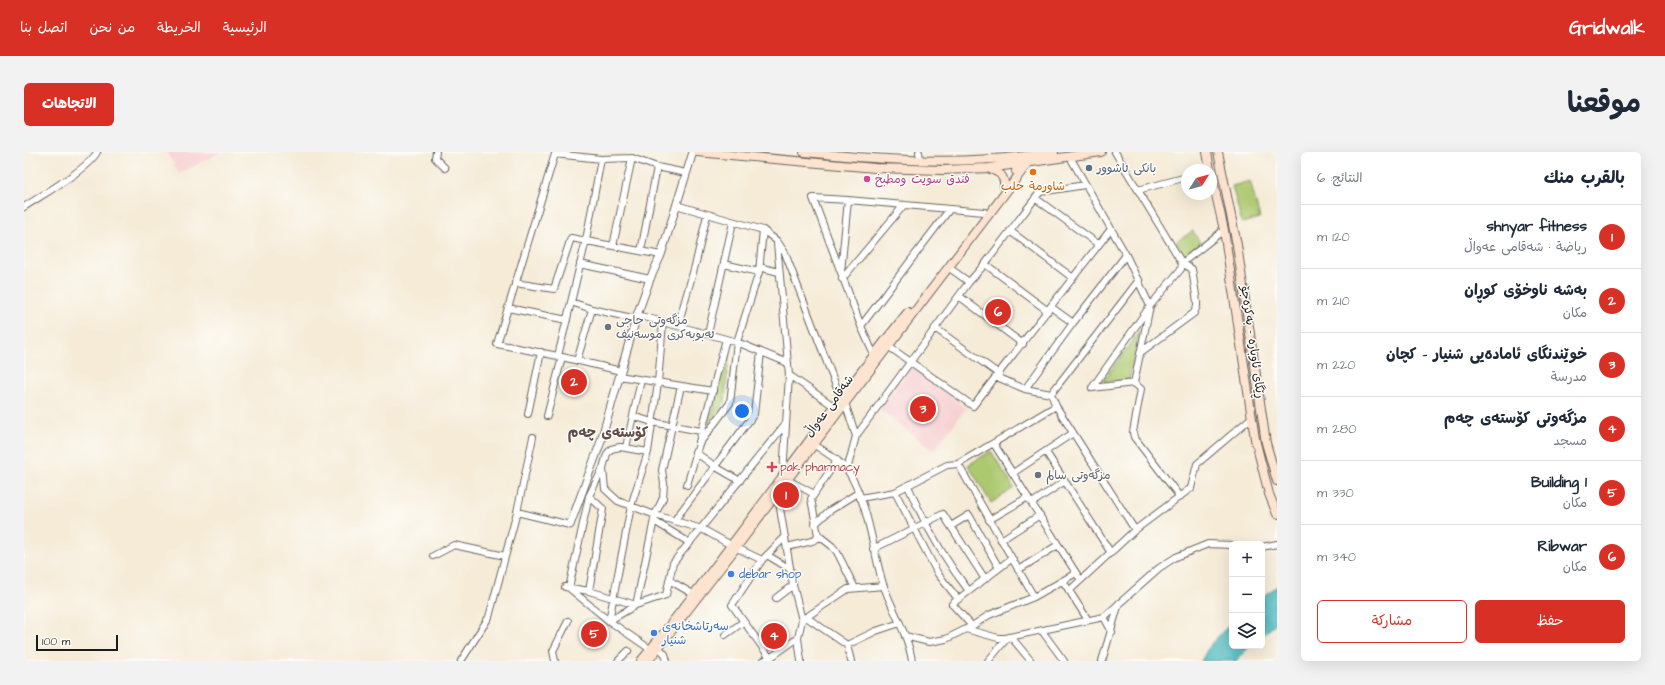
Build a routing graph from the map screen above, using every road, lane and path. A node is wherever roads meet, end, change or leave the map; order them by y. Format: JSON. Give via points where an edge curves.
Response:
{"nodes":[{"id":1,"x":97,"y":152,"type":"edge"},
{"id":2,"x":436,"y":152,"type":"edge"},
{"id":3,"x":693,"y":152,"type":"edge"},
{"id":4,"x":697,"y":152,"type":"edge"},
{"id":5,"x":804,"y":152,"type":"edge"},
{"id":6,"x":1054,"y":152,"type":"edge"},
{"id":7,"x":1101,"y":152,"type":"edge"},
{"id":8,"x":1115,"y":152,"type":"edge"},
{"id":9,"x":1207,"y":152,"type":"edge"},
{"id":10,"x":1218,"y":152,"type":"edge"},
{"id":11,"x":713,"y":153,"type":"edge"},
{"id":12,"x":852,"y":154,"type":"edge"},
{"id":13,"x":919,"y":156,"type":"edge"},
{"id":14,"x":632,"y":158,"type":"junction"},
{"id":15,"x":1070,"y":158,"type":"junction"},
{"id":16,"x":601,"y":159,"type":"junction"},
{"id":17,"x":1007,"y":159,"type":"edge"},
{"id":18,"x":1024,"y":160,"type":"junction"},
{"id":19,"x":1210,"y":164,"type":"edge"},
{"id":20,"x":657,"y":167,"type":"junction"},
{"id":21,"x":445,"y":168,"type":"dead end"},
{"id":22,"x":990,"y":168,"type":"junction"},
{"id":23,"x":686,"y":173,"type":"junction"},
{"id":24,"x":1181,"y":179,"type":"edge"},
{"id":25,"x":1085,"y":185,"type":"junction"},
{"id":26,"x":1004,"y":186,"type":"junction"},
{"id":27,"x":1138,"y":190,"type":"junction"},
{"id":28,"x":1035,"y":198,"type":"junction"},
{"id":29,"x":1217,"y":198,"type":"edge"},
{"id":30,"x":848,"y":200,"type":"junction"},
{"id":31,"x":676,"y":205,"type":"junction"},
{"id":32,"x":904,"y":205,"type":"junction"},
{"id":33,"x":24,"y":207,"type":"edge"},
{"id":34,"x":949,"y":210,"type":"junction"},
{"id":35,"x":984,"y":212,"type":"junction"},
{"id":36,"x":707,"y":215,"type":"junction"},
{"id":37,"x":733,"y":222,"type":"junction"},
{"id":38,"x":1111,"y":229,"type":"junction"},
{"id":39,"x":763,"y":230,"type":"junction"},
{"id":40,"x":1224,"y":230,"type":"junction"},
{"id":41,"x":1010,"y":232,"type":"junction"},
{"id":42,"x":586,"y":240,"type":"junction"},
{"id":43,"x":776,"y":241,"type":"junction"},
{"id":44,"x":1098,"y":244,"type":"junction"},
{"id":45,"x":613,"y":246,"type":"junction"},
{"id":46,"x":641,"y":251,"type":"junction"},
{"id":47,"x":661,"y":255,"type":"junction"},
{"id":48,"x":1126,"y":255,"type":"junction"},
{"id":49,"x":1182,"y":263,"type":"junction"},
{"id":50,"x":580,"y":264,"type":"junction"},
{"id":51,"x":724,"y":264,"type":"junction"},
{"id":52,"x":985,"y":264,"type":"junction"},
{"id":53,"x":948,"y":268,"type":"junction"},
{"id":54,"x":759,"y":270,"type":"junction"},
{"id":55,"x":779,"y":272,"type":"junction"},
{"id":56,"x":842,"y":276,"type":"junction"},
{"id":57,"x":1073,"y":278,"type":"junction"},
{"id":58,"x":650,"y":280,"type":"junction"},
{"id":59,"x":1139,"y":280,"type":"junction"},
{"id":60,"x":969,"y":282,"type":"junction"},
{"id":61,"x":515,"y":283,"type":"junction"},
{"id":62,"x":959,"y":296,"type":"junction"},
{"id":63,"x":571,"y":302,"type":"junction"},
{"id":64,"x":1150,"y":306,"type":"junction"},
{"id":65,"x":508,"y":308,"type":"junction"},
{"id":66,"x":592,"y":309,"type":"junction"},
{"id":67,"x":1049,"y":309,"type":"junction"},
{"id":68,"x":637,"y":317,"type":"junction"},
{"id":69,"x":566,"y":320,"type":"junction"},
{"id":70,"x":663,"y":322,"type":"junction"},
{"id":71,"x":1073,"y":323,"type":"junction"},
{"id":72,"x":678,"y":326,"type":"junction"},
{"id":73,"x":861,"y":326,"type":"junction"},
{"id":74,"x":935,"y":328,"type":"junction"},
{"id":75,"x":708,"y":334,"type":"junction"},
{"id":76,"x":726,"y":339,"type":"junction"},
{"id":77,"x":737,"y":342,"type":"junction"},
{"id":78,"x":1023,"y":344,"type":"junction"},
{"id":79,"x":888,"y":346,"type":"junction"},
{"id":80,"x":541,"y":352,"type":"junction"},
{"id":81,"x":761,"y":352,"type":"junction"},
{"id":82,"x":1141,"y":352,"type":"junction"},
{"id":83,"x":874,"y":355,"type":"junction"},
{"id":84,"x":560,"y":356,"type":"junction"},
{"id":85,"x":577,"y":361,"type":"junction"},
{"id":86,"x":910,"y":362,"type":"junction"},
{"id":87,"x":788,"y":363,"type":"junction"},
{"id":88,"x":620,"y":374,"type":"junction"},
{"id":89,"x":789,"y":375,"type":"junction"},
{"id":90,"x":998,"y":375,"type":"junction"},
{"id":91,"x":640,"y":380,"type":"junction"},
{"id":92,"x":658,"y":383,"type":"junction"},
{"id":93,"x":1134,"y":383,"type":"junction"},
{"id":94,"x":681,"y":386,"type":"junction"},
{"id":95,"x":1025,"y":389,"type":"junction"},
{"id":96,"x":713,"y":391,"type":"junction"},
{"id":97,"x":1051,"y":394,"type":"junction"},
{"id":98,"x":843,"y":401,"type":"junction"},
{"id":99,"x":1056,"y":406,"type":"junction"},
{"id":100,"x":835,"y":407,"type":"junction"},
{"id":101,"x":528,"y":414,"type":"dead end"},
{"id":102,"x":547,"y":416,"type":"dead end"},
{"id":103,"x":633,"y":416,"type":"junction"},
{"id":104,"x":1252,"y":418,"type":"junction"},
{"id":105,"x":652,"y":422,"type":"junction"},
{"id":106,"x":786,"y":423,"type":"junction"},
{"id":107,"x":672,"y":425,"type":"junction"},
{"id":108,"x":701,"y":431,"type":"junction"},
{"id":109,"x":1073,"y":433,"type":"junction"},
{"id":110,"x":856,"y":436,"type":"junction"},
{"id":111,"x":533,"y":437,"type":"dead end"},
{"id":112,"x":698,"y":444,"type":"junction"},
{"id":113,"x":994,"y":444,"type":"junction"},
{"id":114,"x":815,"y":445,"type":"junction"},
{"id":115,"x":626,"y":447,"type":"junction"},
{"id":116,"x":648,"y":452,"type":"junction"},
{"id":117,"x":695,"y":452,"type":"junction"},
{"id":118,"x":1046,"y":452,"type":"junction"},
{"id":119,"x":837,"y":460,"type":"junction"},
{"id":120,"x":958,"y":464,"type":"junction"},
{"id":121,"x":716,"y":467,"type":"junction"},
{"id":122,"x":603,"y":468,"type":"junction"},
{"id":123,"x":847,"y":470,"type":"junction"},
{"id":124,"x":1013,"y":473,"type":"junction"},
{"id":125,"x":785,"y":478,"type":"junction"},
{"id":126,"x":740,"y":481,"type":"junction"},
{"id":127,"x":1065,"y":481,"type":"junction"},
{"id":128,"x":1277,"y":481,"type":"edge"},
{"id":129,"x":687,"y":485,"type":"dead end"},
{"id":130,"x":908,"y":486,"type":"junction"},
{"id":131,"x":777,"y":489,"type":"junction"},
{"id":132,"x":895,"y":492,"type":"junction"},
{"id":133,"x":814,"y":494,"type":"junction"},
{"id":134,"x":589,"y":496,"type":"junction"},
{"id":135,"x":859,"y":496,"type":"junction"},
{"id":136,"x":1028,"y":497,"type":"junction"},
{"id":137,"x":1180,"y":497,"type":"junction"},
{"id":138,"x":1032,"y":503,"type":"junction"},
{"id":139,"x":631,"y":506,"type":"junction"},
{"id":140,"x":517,"y":512,"type":"junction"},
{"id":141,"x":1277,"y":514,"type":"edge"},
{"id":142,"x":1040,"y":515,"type":"junction"},
{"id":143,"x":654,"y":518,"type":"junction"},
{"id":144,"x":989,"y":520,"type":"junction"},
{"id":145,"x":674,"y":521,"type":"junction"},
{"id":146,"x":926,"y":523,"type":"junction"},
{"id":147,"x":815,"y":524,"type":"junction"},
{"id":148,"x":570,"y":525,"type":"joint"},
{"id":149,"x":950,"y":526,"type":"junction"},
{"id":150,"x":702,"y":529,"type":"junction"},
{"id":151,"x":914,"y":529,"type":"junction"},
{"id":152,"x":1135,"y":530,"type":"junction"},
{"id":153,"x":785,"y":537,"type":"junction"},
{"id":154,"x":820,"y":537,"type":"junction"},
{"id":155,"x":1001,"y":540,"type":"junction"},
{"id":156,"x":690,"y":543,"type":"junction"},
{"id":157,"x":1277,"y":544,"type":"edge"},
{"id":158,"x":1058,"y":545,"type":"junction"},
{"id":159,"x":1229,"y":545,"type":"edge"},
{"id":160,"x":734,"y":546,"type":"junction"},
{"id":161,"x":1265,"y":546,"type":"edge"},
{"id":162,"x":787,"y":547,"type":"junction"},
{"id":163,"x":873,"y":549,"type":"junction"},
{"id":164,"x":1111,"y":553,"type":"junction"},
{"id":165,"x":434,"y":556,"type":"dead end"},
{"id":166,"x":505,"y":556,"type":"junction"},
{"id":167,"x":765,"y":558,"type":"junction"},
{"id":168,"x":1011,"y":558,"type":"junction"},
{"id":169,"x":998,"y":568,"type":"junction"},
{"id":170,"x":790,"y":569,"type":"junction"},
{"id":171,"x":1018,"y":570,"type":"junction"},
{"id":172,"x":1076,"y":573,"type":"junction"},
{"id":173,"x":984,"y":579,"type":"junction"},
{"id":174,"x":669,"y":580,"type":"junction"},
{"id":175,"x":1081,"y":580,"type":"junction"},
{"id":176,"x":1063,"y":581,"type":"junction"},
{"id":177,"x":793,"y":584,"type":"junction"},
{"id":178,"x":884,"y":586,"type":"junction"},
{"id":179,"x":567,"y":587,"type":"junction"},
{"id":180,"x":854,"y":588,"type":"junction"},
{"id":181,"x":969,"y":590,"type":"junction"},
{"id":182,"x":589,"y":591,"type":"junction"},
{"id":183,"x":1069,"y":591,"type":"junction"},
{"id":184,"x":693,"y":594,"type":"junction"},
{"id":185,"x":1034,"y":596,"type":"junction"},
{"id":186,"x":613,"y":598,"type":"junction"},
{"id":187,"x":776,"y":598,"type":"dead end"},
{"id":188,"x":958,"y":599,"type":"junction"},
{"id":189,"x":1119,"y":603,"type":"junction"},
{"id":190,"x":636,"y":605,"type":"junction"},
{"id":191,"x":1104,"y":617,"type":"junction"},
{"id":192,"x":804,"y":618,"type":"junction"},
{"id":193,"x":1088,"y":620,"type":"junction"},
{"id":194,"x":568,"y":621,"type":"dead end"},
{"id":195,"x":609,"y":621,"type":"junction"},
{"id":196,"x":743,"y":622,"type":"junction"},
{"id":197,"x":900,"y":623,"type":"junction"},
{"id":198,"x":969,"y":628,"type":"junction"},
{"id":199,"x":1042,"y":631,"type":"junction"},
{"id":200,"x":1112,"y":632,"type":"junction"},
{"id":201,"x":725,"y":635,"type":"dead end"},
{"id":202,"x":905,"y":636,"type":"junction"},
{"id":203,"x":1010,"y":637,"type":"junction"},
{"id":204,"x":798,"y":638,"type":"junction"},
{"id":205,"x":847,"y":645,"type":"junction"},
{"id":206,"x":659,"y":648,"type":"junction"},
{"id":207,"x":628,"y":650,"type":"dead end"},
{"id":208,"x":650,"y":650,"type":"junction"},
{"id":209,"x":770,"y":658,"type":"junction"},
{"id":210,"x":460,"y":661,"type":"edge"},
{"id":211,"x":555,"y":661,"type":"edge"},
{"id":212,"x":618,"y":661,"type":"edge"},
{"id":213,"x":641,"y":661,"type":"edge"},
{"id":214,"x":648,"y":661,"type":"edge"},
{"id":215,"x":667,"y":661,"type":"edge"},
{"id":216,"x":763,"y":661,"type":"edge"},
{"id":217,"x":801,"y":661,"type":"edge"},
{"id":218,"x":851,"y":661,"type":"edge"},
{"id":219,"x":912,"y":661,"type":"edge"},
{"id":220,"x":988,"y":661,"type":"edge"},
{"id":221,"x":1031,"y":661,"type":"edge"},
{"id":222,"x":1064,"y":661,"type":"edge"},
{"id":223,"x":1102,"y":661,"type":"edge"}],
"edges":[{"from":1,"to":33,"type":"street","via":[[90,161],[57,186]]},
{"from":2,"to":21,"type":"street","via":[[434,158]]},
{"from":3,"to":23,"type":"street"},
{"from":4,"to":11,"type":"main road"},
{"from":5,"to":12,"type":"main road"},
{"from":6,"to":18,"type":"main road"},
{"from":7,"to":15,"type":"main road"},
{"from":8,"to":27,"type":"street"},
{"from":9,"to":19,"type":"main road","name":"ڕێگای ئاوبارە - بەکرەجۆ"},
{"from":10,"to":128,"type":"main road","name":"ڕێگای ئاوبارە - بەکرەجۆ","via":[[1237,245],[1266,443]]},
{"from":11,"to":22,"type":"main road","via":[[875,168]]},
{"from":12,"to":13,"type":"main road","via":[[874,159]]},
{"from":13,"to":17,"type":"main road","via":[[975,161]]},
{"from":14,"to":16,"type":"street"},
{"from":14,"to":20,"type":"street"},
{"from":14,"to":45,"type":"street"},
{"from":15,"to":18,"type":"main road"},
{"from":15,"to":25,"type":"street"},
{"from":16,"to":42,"type":"street"},
{"from":16,"to":61,"type":"street","via":[[555,154]]},
{"from":17,"to":18,"type":"main road"},
{"from":17,"to":22,"type":"main road"},
{"from":18,"to":26,"type":"main road","name":"شەقامی عەواڵ"},
{"from":18,"to":53,"type":"main road","name":"شەقامی عەواڵ"},
{"from":20,"to":23,"type":"street"},
{"from":20,"to":46,"type":"street"},
{"from":22,"to":26,"type":"main road","via":[[1002,176]]},
{"from":23,"to":31,"type":"street"},
{"from":24,"to":27,"type":"street"},
{"from":25,"to":28,"type":"street","via":[[1040,192]]},
{"from":25,"to":38,"type":"street"},
{"from":26,"to":35,"type":"main road","name":"شەقامی عەواڵ"},
{"from":27,"to":49,"type":"street"},
{"from":28,"to":41,"type":"street"},
{"from":28,"to":44,"type":"street"},
{"from":29,"to":40,"type":"main road","name":"ڕێگای ئاوبارە - بەکرەجۆ"},
{"from":30,"to":32,"type":"street"},
{"from":30,"to":56,"type":"street"},
{"from":30,"to":56,"type":"street","via":[[813,198]]},
{"from":31,"to":36,"type":"street"},
{"from":31,"to":47,"type":"street"},
{"from":32,"to":34,"type":"street"},
{"from":32,"to":56,"type":"street"},
{"from":34,"to":35,"type":"street"},
{"from":34,"to":73,"type":"street"},
{"from":35,"to":83,"type":"main road","name":"شەقامی عەواڵ"},
{"from":36,"to":37,"type":"street"},
{"from":36,"to":72,"type":"street"},
{"from":37,"to":39,"type":"street"},
{"from":37,"to":51,"type":"street"},
{"from":38,"to":44,"type":"street"},
{"from":38,"to":48,"type":"street"},
{"from":39,"to":43,"type":"street"},
{"from":39,"to":54,"type":"street"},
{"from":40,"to":49,"type":"street"},
{"from":40,"to":104,"type":"main road","name":"ڕێگای ئاوبارە - بەکرەجۆ"},
{"from":41,"to":52,"type":"street"},
{"from":41,"to":57,"type":"street"},
{"from":42,"to":45,"type":"street"},
{"from":42,"to":50,"type":"street"},
{"from":42,"to":61,"type":"street","via":[[571,238],[554,289]]},
{"from":43,"to":55,"type":"street"},
{"from":43,"to":98,"type":"street","via":[[784,253]]},
{"from":44,"to":57,"type":"street"},
{"from":45,"to":46,"type":"street"},
{"from":46,"to":47,"type":"street"},
{"from":47,"to":58,"type":"street"},
{"from":48,"to":59,"type":"street"},
{"from":48,"to":71,"type":"street"},
{"from":49,"to":64,"type":"street","via":[[1182,269]]},
{"from":49,"to":82,"type":"street","via":[[1192,269],[1196,310]]},
{"from":50,"to":58,"type":"street"},
{"from":50,"to":63,"type":"street"},
{"from":51,"to":54,"type":"street"},
{"from":51,"to":75,"type":"street"},
{"from":52,"to":60,"type":"street"},
{"from":52,"to":67,"type":"street"},
{"from":53,"to":60,"type":"street"},
{"from":53,"to":79,"type":"main road","name":"شەقامی عەواڵ"},
{"from":54,"to":55,"type":"street"},
{"from":54,"to":77,"type":"street"},
{"from":55,"to":87,"type":"street"},
{"from":56,"to":73,"type":"street"},
{"from":57,"to":67,"type":"street"},
{"from":58,"to":68,"type":"street"},
{"from":59,"to":64,"type":"street"},
{"from":59,"to":97,"type":"street"},
{"from":60,"to":62,"type":"street"},
{"from":61,"to":65,"type":"street"},
{"from":62,"to":74,"type":"street"},
{"from":62,"to":78,"type":"street"},
{"from":63,"to":66,"type":"street"},
{"from":63,"to":69,"type":"street"},
{"from":64,"to":82,"type":"street"},
{"from":64,"to":93,"type":"street","via":[[1092,388]]},
{"from":65,"to":69,"type":"street"},
{"from":65,"to":80,"type":"street","via":[[496,344]]},
{"from":66,"to":68,"type":"street"},
{"from":66,"to":85,"type":"street"},
{"from":67,"to":71,"type":"street"},
{"from":67,"to":78,"type":"street"},
{"from":68,"to":70,"type":"street"},
{"from":68,"to":88,"type":"street"},
{"from":69,"to":84,"type":"street"},
{"from":70,"to":72,"type":"street"},
{"from":70,"to":92,"type":"street"},
{"from":71,"to":95,"type":"street"},
{"from":72,"to":75,"type":"street"},
{"from":73,"to":83,"type":"street"},
{"from":74,"to":86,"type":"street"},
{"from":74,"to":90,"type":"street"},
{"from":75,"to":76,"type":"street"},
{"from":76,"to":77,"type":"street"},
{"from":76,"to":96,"type":"street"},
{"from":77,"to":81,"type":"street"},
{"from":77,"to":112,"type":"street","via":[[730,403]]},
{"from":78,"to":90,"type":"street"},
{"from":79,"to":86,"type":"street"},
{"from":79,"to":98,"type":"main road","name":"شەقامی عەواڵ"},
{"from":80,"to":84,"type":"street"},
{"from":80,"to":101,"type":"street"},
{"from":81,"to":87,"type":"street"},
{"from":81,"to":121,"type":"street","via":[[754,414]]},
{"from":82,"to":93,"type":"street"},
{"from":83,"to":98,"type":"main road","name":"شەقامی عەواڵ"},
{"from":84,"to":85,"type":"street"},
{"from":84,"to":102,"type":"street"},
{"from":85,"to":88,"type":"street"},
{"from":86,"to":90,"type":"street","via":[[973,406]]},
{"from":86,"to":110,"type":"street"},
{"from":87,"to":89,"type":"street"},
{"from":88,"to":91,"type":"street"},
{"from":88,"to":148,"type":"street","via":[[600,444]]},
{"from":89,"to":100,"type":"street"},
{"from":89,"to":106,"type":"street"},
{"from":90,"to":95,"type":"street"},
{"from":91,"to":92,"type":"street"},
{"from":91,"to":103,"type":"street"},
{"from":92,"to":94,"type":"street"},
{"from":92,"to":105,"type":"street"},
{"from":93,"to":137,"type":"street","via":[[1141,388],[1134,437]]},
{"from":94,"to":96,"type":"street"},
{"from":94,"to":107,"type":"street"},
{"from":95,"to":97,"type":"street"},
{"from":96,"to":108,"type":"street"},
{"from":97,"to":99,"type":"street"},
{"from":98,"to":100,"type":"main road","name":"شەقامی عەواڵ"},
{"from":98,"to":110,"type":"street"},
{"from":98,"to":114,"type":"main road","name":"شەقامی عەواڵ"},
{"from":99,"to":109,"type":"street"},
{"from":99,"to":113,"type":"street"},
{"from":100,"to":125,"type":"main road","name":"شەقامی عەواڵ"},
{"from":103,"to":105,"type":"street"},
{"from":103,"to":115,"type":"street"},
{"from":104,"to":137,"type":"street","via":[[1197,464],[1192,486]]},
{"from":104,"to":141,"type":"main road","name":"ڕێگای ئاوبارە - بەکرەجۆ","via":[[1260,465]]},
{"from":105,"to":107,"type":"street"},
{"from":105,"to":116,"type":"street"},
{"from":106,"to":125,"type":"street"},
{"from":106,"to":126,"type":"street"},
{"from":107,"to":108,"type":"street"},
{"from":107,"to":143,"type":"street","via":[[662,470],[663,498]]},
{"from":108,"to":112,"type":"street"},
{"from":109,"to":118,"type":"street"},
{"from":109,"to":152,"type":"street"},
{"from":110,"to":123,"type":"street"},
{"from":111,"to":140,"type":"street"},
{"from":112,"to":117,"type":"street"},
{"from":113,"to":120,"type":"street"},
{"from":113,"to":124,"type":"street"},
{"from":114,"to":119,"type":"street"},
{"from":114,"to":125,"type":"main road","name":"شەقامی عەواڵ"},
{"from":115,"to":116,"type":"street"},
{"from":115,"to":122,"type":"street","via":[[609,451]]},
{"from":116,"to":139,"type":"street"},
{"from":117,"to":121,"type":"street"},
{"from":117,"to":129,"type":"street"},
{"from":118,"to":124,"type":"street"},
{"from":118,"to":127,"type":"street"},
{"from":119,"to":123,"type":"street"},
{"from":119,"to":133,"type":"street"},
{"from":120,"to":130,"type":"street","via":[[947,465]]},
{"from":120,"to":144,"type":"street"},
{"from":121,"to":126,"type":"street"},
{"from":121,"to":145,"type":"street"},
{"from":122,"to":134,"type":"street"},
{"from":122,"to":139,"type":"street","via":[[604,483],[608,492],[618,501]]},
{"from":123,"to":135,"type":"street"},
{"from":124,"to":136,"type":"street"},
{"from":125,"to":131,"type":"main road","name":"شەقامی عەواڵ"},
{"from":125,"to":133,"type":"street"},
{"from":126,"to":150,"type":"street"},
{"from":127,"to":138,"type":"street"},
{"from":127,"to":164,"type":"street"},
{"from":130,"to":132,"type":"street"},
{"from":130,"to":146,"type":"street"},
{"from":131,"to":153,"type":"street"},
{"from":131,"to":160,"type":"main road","name":"شەقامی عەواڵ"},
{"from":132,"to":135,"type":"street"},
{"from":132,"to":151,"type":"street"},
{"from":133,"to":147,"type":"street","via":[[811,499]]},
{"from":134,"to":179,"type":"street"},
{"from":134,"to":182,"type":"street","via":[[603,509]]},
{"from":135,"to":147,"type":"street","via":[[828,511]]},
{"from":135,"to":163,"type":"street"},
{"from":136,"to":138,"type":"street"},
{"from":136,"to":144,"type":"street"},
{"from":137,"to":152,"type":"street"},
{"from":138,"to":142,"type":"street"},
{"from":139,"to":143,"type":"street"},
{"from":139,"to":186,"type":"street"},
{"from":140,"to":148,"type":"street"},
{"from":140,"to":166,"type":"street"},
{"from":142,"to":155,"type":"street"},
{"from":142,"to":158,"type":"street"},
{"from":143,"to":145,"type":"street"},
{"from":143,"to":156,"type":"street"},
{"from":143,"to":190,"type":"street"},
{"from":144,"to":155,"type":"street"},
{"from":145,"to":150,"type":"street"},
{"from":146,"to":149,"type":"street","via":[[943,514]]},
{"from":146,"to":151,"type":"street"},
{"from":146,"to":181,"type":"street","via":[[954,571]]},
{"from":147,"to":154,"type":"street"},
{"from":149,"to":169,"type":"street","via":[[969,514]]},
{"from":149,"to":173,"type":"street"},
{"from":150,"to":156,"type":"street"},
{"from":150,"to":160,"type":"street"},
{"from":151,"to":163,"type":"street"},
{"from":151,"to":188,"type":"street","via":[[938,574]]},
{"from":152,"to":164,"type":"street"},
{"from":153,"to":162,"type":"street"},
{"from":153,"to":167,"type":"street"},
{"from":154,"to":162,"type":"street"},
{"from":154,"to":180,"type":"street","via":[[837,552]]},
{"from":155,"to":168,"type":"street"},
{"from":156,"to":174,"type":"street","via":[[673,563]]},
{"from":157,"to":161,"type":"street"},
{"from":158,"to":171,"type":"street"},
{"from":158,"to":172,"type":"street"},
{"from":159,"to":189,"type":"street","via":[[1208,544],[1176,557],[1159,568]]},
{"from":160,"to":167,"type":"street"},
{"from":160,"to":184,"type":"main road","name":"شەقامی عەواڵ"},
{"from":160,"to":206,"type":"main road","name":"شەقامی عەواڵ"},
{"from":162,"to":170,"type":"street"},
{"from":163,"to":178,"type":"street"},
{"from":164,"to":175,"type":"street"},
{"from":165,"to":166,"type":"street","via":[[454,545]]},
{"from":166,"to":210,"type":"street","via":[[489,617]]},
{"from":167,"to":170,"type":"street"},
{"from":167,"to":196,"type":"street","via":[[732,605]]},
{"from":168,"to":169,"type":"street"},
{"from":168,"to":171,"type":"street"},
{"from":169,"to":173,"type":"street"},
{"from":170,"to":177,"type":"street"},
{"from":171,"to":185,"type":"street"},
{"from":172,"to":175,"type":"street"},
{"from":172,"to":176,"type":"street"},
{"from":173,"to":181,"type":"street"},
{"from":174,"to":184,"type":"street"},
{"from":174,"to":190,"type":"street","via":[[666,595]]},
{"from":175,"to":183,"type":"street"},
{"from":176,"to":183,"type":"street"},
{"from":176,"to":185,"type":"street"},
{"from":177,"to":187,"type":"street"},
{"from":177,"to":192,"type":"street"},
{"from":178,"to":180,"type":"street"},
{"from":178,"to":197,"type":"street"},
{"from":179,"to":182,"type":"street"},
{"from":179,"to":195,"type":"street"},
{"from":180,"to":192,"type":"street","via":[[848,589]]},
{"from":181,"to":188,"type":"street"},
{"from":182,"to":186,"type":"street"},
{"from":183,"to":193,"type":"street"},
{"from":184,"to":208,"type":"main road","name":"شەقامی عەواڵ"},
{"from":185,"to":198,"type":"street","via":[[989,615]]},
{"from":186,"to":190,"type":"street"},
{"from":186,"to":195,"type":"street"},
{"from":188,"to":198,"type":"street","via":[[952,604]]},
{"from":189,"to":191,"type":"street"},
{"from":189,"to":200,"type":"street"},
{"from":190,"to":195,"type":"street"},
{"from":191,"to":193,"type":"street"},
{"from":191,"to":200,"type":"street"},
{"from":192,"to":204,"type":"street"},
{"from":192,"to":205,"type":"street"},
{"from":193,"to":199,"type":"street"},
{"from":194,"to":211,"type":"street","via":[[553,651]]},
{"from":195,"to":208,"type":"street"},
{"from":196,"to":201,"type":"street"},
{"from":196,"to":209,"type":"street"},
{"from":197,"to":202,"type":"street"},
{"from":197,"to":205,"type":"street"},
{"from":198,"to":202,"type":"street","via":[[936,642]]},
{"from":198,"to":203,"type":"street","via":[[998,638]]},
{"from":199,"to":203,"type":"street"},
{"from":199,"to":222,"type":"street"},
{"from":200,"to":223,"type":"street"},
{"from":202,"to":219,"type":"street"},
{"from":203,"to":220,"type":"street"},
{"from":203,"to":221,"type":"street"},
{"from":204,"to":209,"type":"street"},
{"from":204,"to":217,"type":"street"},
{"from":205,"to":218,"type":"street"},
{"from":206,"to":214,"type":"main road","name":"شەقامی عەواڵ"},
{"from":206,"to":215,"type":"street"},
{"from":207,"to":212,"type":"street"},
{"from":208,"to":213,"type":"main road","name":"شەقامی عەواڵ"},
{"from":209,"to":216,"type":"street"}]}
